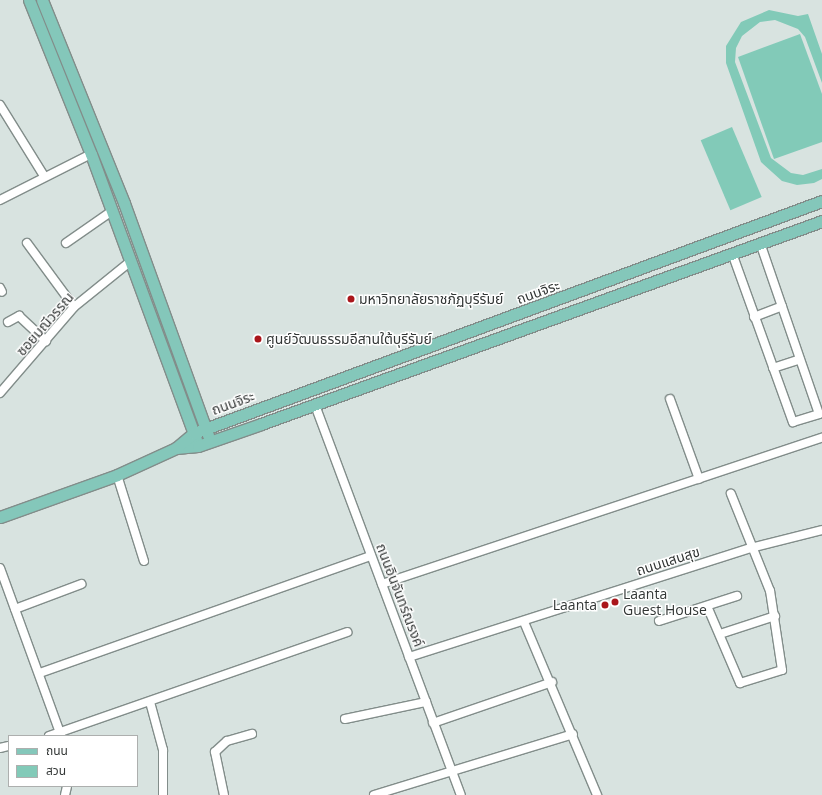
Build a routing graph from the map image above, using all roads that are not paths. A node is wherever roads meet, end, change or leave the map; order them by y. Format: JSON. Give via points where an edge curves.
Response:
{"nodes":[{"id":1,"x":29,"y":0,"type":"edge"},
{"id":2,"x":42,"y":0,"type":"edge"},
{"id":3,"x":0,"y":105,"type":"edge"},
{"id":4,"x":91,"y":154,"type":"junction"},
{"id":5,"x":44,"y":176,"type":"junction"},
{"id":6,"x":0,"y":199,"type":"edge"},
{"id":7,"x":822,"y":201,"type":"edge"},
{"id":8,"x":112,"y":211,"type":"junction"},
{"id":9,"x":822,"y":221,"type":"edge"},
{"id":10,"x":27,"y":243,"type":"dead end"},
{"id":11,"x":66,"y":243,"type":"dead end"},
{"id":12,"x":760,"y":243,"type":"junction"},
{"id":13,"x":732,"y":253,"type":"junction"},
{"id":14,"x":132,"y":261,"type":"junction"},
{"id":15,"x":548,"y":304,"type":"junction"},
{"id":16,"x":782,"y":306,"type":"junction"},
{"id":17,"x":74,"y":307,"type":"junction"},
{"id":18,"x":533,"y":310,"type":"junction"},
{"id":19,"x":754,"y":317,"type":"junction"},
{"id":20,"x":554,"y":319,"type":"junction"},
{"id":21,"x":8,"y":322,"type":"dead end"},
{"id":22,"x":538,"y":324,"type":"junction"},
{"id":23,"x":46,"y":341,"type":"junction"},
{"id":24,"x":800,"y":359,"type":"junction"},
{"id":25,"x":772,"y":368,"type":"junction"},
{"id":26,"x":0,"y":393,"type":"edge"},
{"id":27,"x":670,"y":399,"type":"dead end"},
{"id":28,"x":315,"y":405,"type":"junction"},
{"id":29,"x":206,"y":429,"type":"junction"},
{"id":30,"x":194,"y":433,"type":"junction"},
{"id":31,"x":822,"y":438,"type":"edge"},
{"id":32,"x":210,"y":441,"type":"junction"},
{"id":33,"x":198,"y":446,"type":"junction"},
{"id":34,"x":176,"y":448,"type":"junction"},
{"id":35,"x":116,"y":475,"type":"junction"},
{"id":36,"x":699,"y":478,"type":"junction"},
{"id":37,"x":731,"y":494,"type":"dead end"},
{"id":38,"x":0,"y":517,"type":"edge"},
{"id":39,"x":822,"y":530,"type":"edge"},
{"id":40,"x":750,"y":548,"type":"junction"},
{"id":41,"x":371,"y":556,"type":"junction"},
{"id":42,"x":144,"y":561,"type":"dead end"},
{"id":43,"x":0,"y":568,"type":"edge"},
{"id":44,"x":81,"y":584,"type":"dead end"},
{"id":45,"x":382,"y":584,"type":"junction"},
{"id":46,"x":738,"y":596,"type":"dead end"},
{"id":47,"x":707,"y":606,"type":"junction"},
{"id":48,"x":15,"y":609,"type":"junction"},
{"id":49,"x":775,"y":616,"type":"junction"},
{"id":50,"x":524,"y":622,"type":"junction"},
{"id":51,"x":659,"y":622,"type":"dead end"},
{"id":52,"x":347,"y":632,"type":"dead end"},
{"id":53,"x":720,"y":634,"type":"junction"},
{"id":54,"x":409,"y":657,"type":"junction"},
{"id":55,"x":40,"y":673,"type":"junction"},
{"id":56,"x":552,"y":682,"type":"junction"},
{"id":57,"x":150,"y":702,"type":"junction"},
{"id":58,"x":426,"y":702,"type":"junction"},
{"id":59,"x":345,"y":719,"type":"dead end"},
{"id":60,"x":434,"y":722,"type":"junction"},
{"id":61,"x":252,"y":734,"type":"dead end"},
{"id":62,"x":573,"y":734,"type":"junction"},
{"id":63,"x":61,"y":735,"type":"edge"},
{"id":64,"x":452,"y":772,"type":"junction"},
{"id":65,"x":163,"y":795,"type":"edge"},
{"id":66,"x":224,"y":795,"type":"edge"},
{"id":67,"x":374,"y":795,"type":"edge"},
{"id":68,"x":461,"y":795,"type":"edge"},
{"id":69,"x":597,"y":795,"type":"edge"}],
"edges":[{"from":1,"to":4,"type":"main road"},
{"from":2,"to":29,"type":"main road","via":[[124,203]]},
{"from":3,"to":5,"type":"street"},
{"from":4,"to":5,"type":"street"},
{"from":4,"to":8,"type":"main road"},
{"from":5,"to":6,"type":"street"},
{"from":7,"to":15,"type":"main road","name":"ถนนจิระ"},
{"from":8,"to":11,"type":"street"},
{"from":8,"to":14,"type":"main road"},
{"from":9,"to":12,"type":"main road","name":"ถนนจิระ"},
{"from":10,"to":17,"type":"street"},
{"from":12,"to":13,"type":"main road","name":"ถนนจิระ"},
{"from":12,"to":16,"type":"street"},
{"from":13,"to":19,"type":"street"},
{"from":13,"to":20,"type":"main road","name":"ถนนจิระ"},
{"from":14,"to":17,"type":"street","name":"ซอยมณีวรรณ"},
{"from":14,"to":30,"type":"main road"},
{"from":15,"to":18,"type":"main road","name":"ถนนจิระ"},
{"from":15,"to":20,"type":"main road","via":[[545,313]]},
{"from":16,"to":19,"type":"street"},
{"from":16,"to":24,"type":"street"},
{"from":17,"to":23,"type":"street","name":"ซอยมณีวรรณ"},
{"from":18,"to":22,"type":"main road","via":[[542,314]]},
{"from":18,"to":29,"type":"main road","name":"ถนนจิระ"},
{"from":19,"to":25,"type":"street"},
{"from":20,"to":22,"type":"main road","name":"ถนนจิระ"},
{"from":21,"to":23,"type":"street","via":[[19,316]]},
{"from":22,"to":28,"type":"main road","name":"ถนนจิระ"},
{"from":23,"to":26,"type":"street","name":"ซอยมณีวรรณ"},
{"from":24,"to":25,"type":"street"},
{"from":24,"to":25,"type":"street","via":[[819,414],[793,422]]},
{"from":27,"to":36,"type":"street"},
{"from":28,"to":32,"type":"main road","name":"ถนนจิระ"},
{"from":28,"to":41,"type":"street","name":"ถนนอินจันทร์ณรงค์"},
{"from":29,"to":30,"type":"main road","name":"ถนนจิระ"},
{"from":29,"to":32,"type":"main road"},
{"from":30,"to":33,"type":"main road"},
{"from":30,"to":34,"type":"main road","name":"ถนนจิระ"},
{"from":31,"to":36,"type":"street"},
{"from":32,"to":33,"type":"main road","name":"ถนนจิระ"},
{"from":33,"to":34,"type":"main road","name":"ถนนจิระ"},
{"from":34,"to":35,"type":"main road","name":"ถนนจิระ"},
{"from":35,"to":38,"type":"main road","name":"ถนนจิระ"},
{"from":35,"to":42,"type":"street"},
{"from":36,"to":45,"type":"street"},
{"from":37,"to":40,"type":"street"},
{"from":39,"to":40,"type":"street","name":"ถนนแสนสุข"},
{"from":40,"to":49,"type":"street","via":[[770,591]]},
{"from":40,"to":50,"type":"street","name":"ถนนแสนสุข"},
{"from":41,"to":45,"type":"street","name":"ถนนอินจันทร์ณรงค์"},
{"from":41,"to":55,"type":"street"},
{"from":43,"to":48,"type":"street"},
{"from":44,"to":48,"type":"street"},
{"from":45,"to":54,"type":"street","name":"ถนนอินจันทร์ณรงค์"},
{"from":46,"to":47,"type":"street"},
{"from":47,"to":51,"type":"street"},
{"from":47,"to":53,"type":"street"},
{"from":48,"to":55,"type":"street"},
{"from":49,"to":53,"type":"street"},
{"from":49,"to":53,"type":"street","via":[[782,670],[740,683]]},
{"from":50,"to":54,"type":"street","name":"ถนนแสนสุข"},
{"from":50,"to":56,"type":"street"},
{"from":52,"to":57,"type":"street"},
{"from":54,"to":58,"type":"street","name":"ถนนอินจันทร์ณรงค์"},
{"from":55,"to":63,"type":"street"},
{"from":56,"to":60,"type":"street"},
{"from":56,"to":62,"type":"street"},
{"from":57,"to":63,"type":"street"},
{"from":57,"to":65,"type":"street","via":[[163,750]]},
{"from":58,"to":59,"type":"street"},
{"from":58,"to":60,"type":"street","name":"ถนนอินจันทร์ณรงค์"},
{"from":60,"to":64,"type":"street","name":"ถนนอินจันทร์ณรงค์"},
{"from":61,"to":66,"type":"street","via":[[227,740],[215,752]]},
{"from":62,"to":64,"type":"street"},
{"from":62,"to":69,"type":"street"},
{"from":64,"to":67,"type":"street"},
{"from":64,"to":68,"type":"street","name":"ถนนอินจันทร์ณรงค์"}]}
